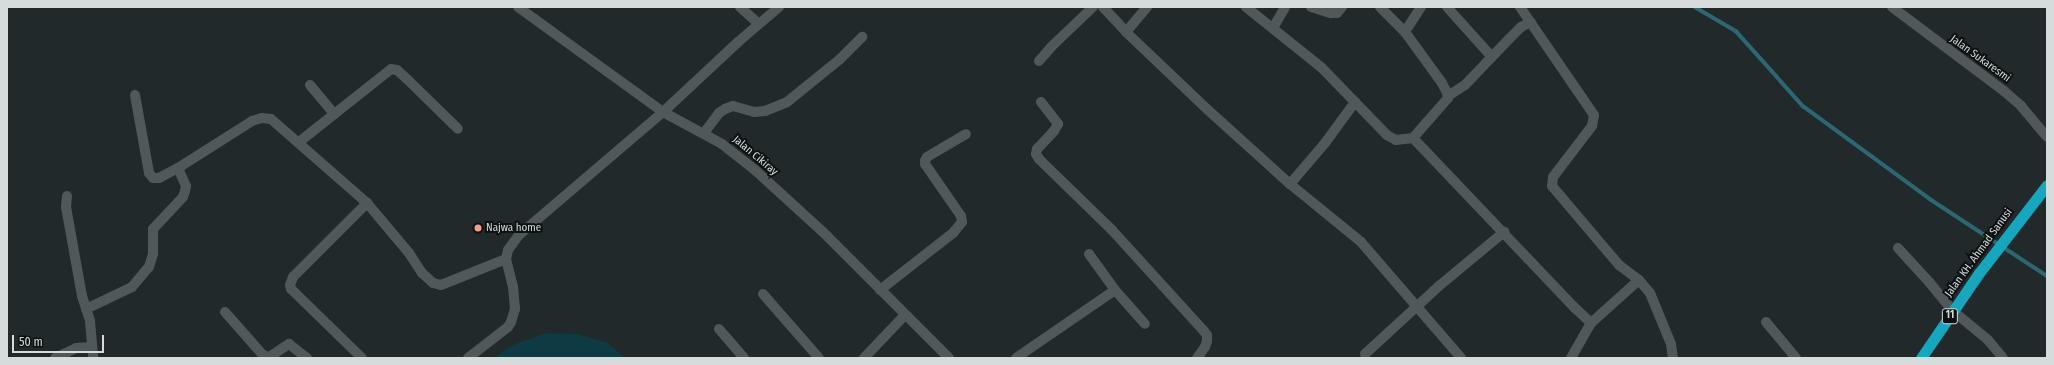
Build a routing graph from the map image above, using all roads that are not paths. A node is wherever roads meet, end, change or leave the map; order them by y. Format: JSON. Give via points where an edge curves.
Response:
{"nodes":[{"id":1,"x":740,"y":7,"type":"edge"},
{"id":2,"x":779,"y":7,"type":"edge"},
{"id":3,"x":1093,"y":7,"type":"edge"},
{"id":4,"x":1103,"y":7,"type":"edge"},
{"id":5,"x":1147,"y":7,"type":"edge"},
{"id":6,"x":1246,"y":7,"type":"edge"},
{"id":7,"x":1285,"y":7,"type":"edge"},
{"id":8,"x":1311,"y":7,"type":"edge"},
{"id":9,"x":1342,"y":7,"type":"edge"},
{"id":10,"x":1380,"y":7,"type":"edge"},
{"id":11,"x":1421,"y":7,"type":"edge"},
{"id":12,"x":1447,"y":7,"type":"edge"},
{"id":13,"x":1520,"y":7,"type":"edge"},
{"id":14,"x":1892,"y":7,"type":"edge"},
{"id":15,"x":520,"y":8,"type":"edge"},
{"id":16,"x":1531,"y":22,"type":"junction"},
{"id":17,"x":759,"y":24,"type":"junction"},
{"id":18,"x":1273,"y":28,"type":"junction"},
{"id":19,"x":1126,"y":32,"type":"junction"},
{"id":20,"x":1405,"y":32,"type":"junction"},
{"id":21,"x":862,"y":37,"type":"dead end"},
{"id":22,"x":1492,"y":57,"type":"junction"},
{"id":23,"x":1039,"y":61,"type":"dead end"},
{"id":24,"x":310,"y":85,"type":"dead end"},
{"id":25,"x":135,"y":95,"type":"dead end"},
{"id":26,"x":1448,"y":96,"type":"junction"},
{"id":27,"x":1041,"y":102,"type":"dead end"},
{"id":28,"x":1355,"y":102,"type":"junction"},
{"id":29,"x":663,"y":112,"type":"junction"},
{"id":30,"x":334,"y":114,"type":"junction"},
{"id":31,"x":458,"y":129,"type":"dead end"},
{"id":32,"x":704,"y":133,"type":"junction"},
{"id":33,"x":966,"y":134,"type":"dead end"},
{"id":34,"x":2047,"y":136,"type":"edge"},
{"id":35,"x":1413,"y":138,"type":"junction"},
{"id":36,"x":300,"y":142,"type":"junction"},
{"id":37,"x":178,"y":168,"type":"junction"},
{"id":38,"x":1290,"y":184,"type":"junction"},
{"id":39,"x":2047,"y":185,"type":"edge"},
{"id":40,"x":67,"y":196,"type":"dead end"},
{"id":41,"x":367,"y":203,"type":"junction"},
{"id":42,"x":1504,"y":232,"type":"junction"},
{"id":43,"x":1898,"y":248,"type":"dead end"},
{"id":44,"x":1089,"y":254,"type":"dead end"},
{"id":45,"x":506,"y":259,"type":"junction"},
{"id":46,"x":1638,"y":280,"type":"junction"},
{"id":47,"x":880,"y":290,"type":"junction"},
{"id":48,"x":1115,"y":290,"type":"junction"},
{"id":49,"x":763,"y":294,"type":"dead end"},
{"id":50,"x":1416,"y":308,"type":"junction"},
{"id":51,"x":86,"y":309,"type":"junction"},
{"id":52,"x":1953,"y":311,"type":"junction"},
{"id":53,"x":225,"y":312,"type":"dead end"},
{"id":54,"x":906,"y":315,"type":"junction"},
{"id":55,"x":1766,"y":322,"type":"dead end"},
{"id":56,"x":1591,"y":323,"type":"junction"},
{"id":57,"x":1145,"y":324,"type":"dead end"},
{"id":58,"x":719,"y":329,"type":"dead end"},
{"id":59,"x":92,"y":347,"type":"junction"},
{"id":60,"x":1365,"y":354,"type":"dead end"},
{"id":61,"x":55,"y":358,"type":"edge"},
{"id":62,"x":93,"y":358,"type":"edge"},
{"id":63,"x":307,"y":358,"type":"edge"},
{"id":64,"x":362,"y":358,"type":"edge"},
{"id":65,"x":468,"y":358,"type":"edge"},
{"id":66,"x":744,"y":358,"type":"edge"},
{"id":67,"x":819,"y":358,"type":"edge"},
{"id":68,"x":864,"y":358,"type":"edge"},
{"id":69,"x":949,"y":358,"type":"edge"},
{"id":70,"x":1016,"y":358,"type":"edge"},
{"id":71,"x":1197,"y":358,"type":"edge"},
{"id":72,"x":1461,"y":358,"type":"edge"},
{"id":73,"x":1571,"y":358,"type":"edge"},
{"id":74,"x":1674,"y":358,"type":"edge"},
{"id":75,"x":1796,"y":358,"type":"edge"},
{"id":76,"x":1921,"y":358,"type":"edge"},
{"id":77,"x":2003,"y":358,"type":"edge"}],
"edges":[{"from":1,"to":17,"type":"street"},
{"from":2,"to":17,"type":"street"},
{"from":3,"to":23,"type":"street"},
{"from":4,"to":19,"type":"street"},
{"from":5,"to":19,"type":"street"},
{"from":6,"to":18,"type":"street"},
{"from":7,"to":18,"type":"street"},
{"from":8,"to":9,"type":"street","via":[[1337,13]]},
{"from":10,"to":20,"type":"street"},
{"from":11,"to":20,"type":"street"},
{"from":12,"to":22,"type":"street"},
{"from":13,"to":16,"type":"street"},
{"from":14,"to":34,"type":"street","name":"Jalan Sukaresmi","via":[[2004,91]]},
{"from":15,"to":29,"type":"street","name":"Jalan Cikiray"},
{"from":16,"to":22,"type":"street","via":[[1522,27]]},
{"from":16,"to":46,"type":"street","via":[[1594,115],[1592,126],[1553,176],[1552,186],[1619,265]]},
{"from":17,"to":29,"type":"street"},
{"from":18,"to":28,"type":"street","via":[[1321,67]]},
{"from":19,"to":38,"type":"street"},
{"from":20,"to":26,"type":"street","via":[[1442,83]]},
{"from":21,"to":32,"type":"street","via":[[839,60],[787,102],[765,111],[754,112],[733,106],[725,108]]},
{"from":22,"to":26,"type":"street","via":[[1465,85]]},
{"from":24,"to":30,"type":"street"},
{"from":25,"to":37,"type":"street","via":[[148,173],[153,178],[158,178]]},
{"from":26,"to":35,"type":"street","via":[[1447,101]]},
{"from":27,"to":71,"type":"street","via":[[1058,124],[1037,148],[1036,154],[1039,159],[1112,230],[1203,330],[1207,341]]},
{"from":28,"to":35,"type":"street","via":[[1391,138],[1399,141]]},
{"from":28,"to":38,"type":"street"},
{"from":29,"to":32,"type":"street","name":"Jalan Cikiray"},
{"from":29,"to":45,"type":"street","via":[[519,235],[508,250]]},
{"from":30,"to":31,"type":"street","via":[[388,70],[394,69],[407,78]]},
{"from":30,"to":36,"type":"street"},
{"from":32,"to":47,"type":"street","name":"Jalan Cikiray","via":[[755,170]]},
{"from":33,"to":47,"type":"street","via":[[925,160],[925,164],[961,216],[962,222],[953,233]]},
{"from":35,"to":42,"type":"street"},
{"from":36,"to":37,"type":"street","via":[[271,119],[257,119]]},
{"from":36,"to":41,"type":"street"},
{"from":37,"to":51,"type":"street","via":[[186,186],[185,191],[183,197],[153,229],[152,254],[148,267],[132,287]]},
{"from":38,"to":50,"type":"street","via":[[1361,242]]},
{"from":39,"to":52,"type":"highway","name":"Jalan KH. Ahmad Sanusi","number":"11"},
{"from":40,"to":51,"type":"street","via":[[66,207]]},
{"from":41,"to":45,"type":"street","via":[[422,273],[433,283],[441,285]]},
{"from":41,"to":64,"type":"street","via":[[293,278],[290,285],[291,289]]},
{"from":42,"to":50,"type":"street"},
{"from":42,"to":56,"type":"street"},
{"from":43,"to":52,"type":"street"},
{"from":44,"to":48,"type":"street"},
{"from":45,"to":65,"type":"street","via":[[515,309],[511,322]]},
{"from":46,"to":56,"type":"street"},
{"from":46,"to":74,"type":"street","via":[[1650,293],[1671,344]]},
{"from":47,"to":54,"type":"street","name":"Jalan Cikiray"},
{"from":48,"to":57,"type":"street"},
{"from":48,"to":70,"type":"street"},
{"from":49,"to":67,"type":"street"},
{"from":50,"to":60,"type":"street"},
{"from":50,"to":72,"type":"street"},
{"from":51,"to":59,"type":"street","via":[[90,321]]},
{"from":52,"to":76,"type":"highway","name":"Jalan KH. Ahmad Sanusi","number":"11"},
{"from":52,"to":77,"type":"street","via":[[1988,340]]},
{"from":53,"to":63,"type":"street","via":[[266,357],[289,344]]},
{"from":54,"to":68,"type":"street"},
{"from":54,"to":69,"type":"street","name":"Jalan Cikiray"},
{"from":55,"to":75,"type":"street"},
{"from":56,"to":73,"type":"street"},
{"from":58,"to":66,"type":"street"},
{"from":59,"to":61,"type":"street","via":[[76,348]]},
{"from":59,"to":62,"type":"street"}]}
